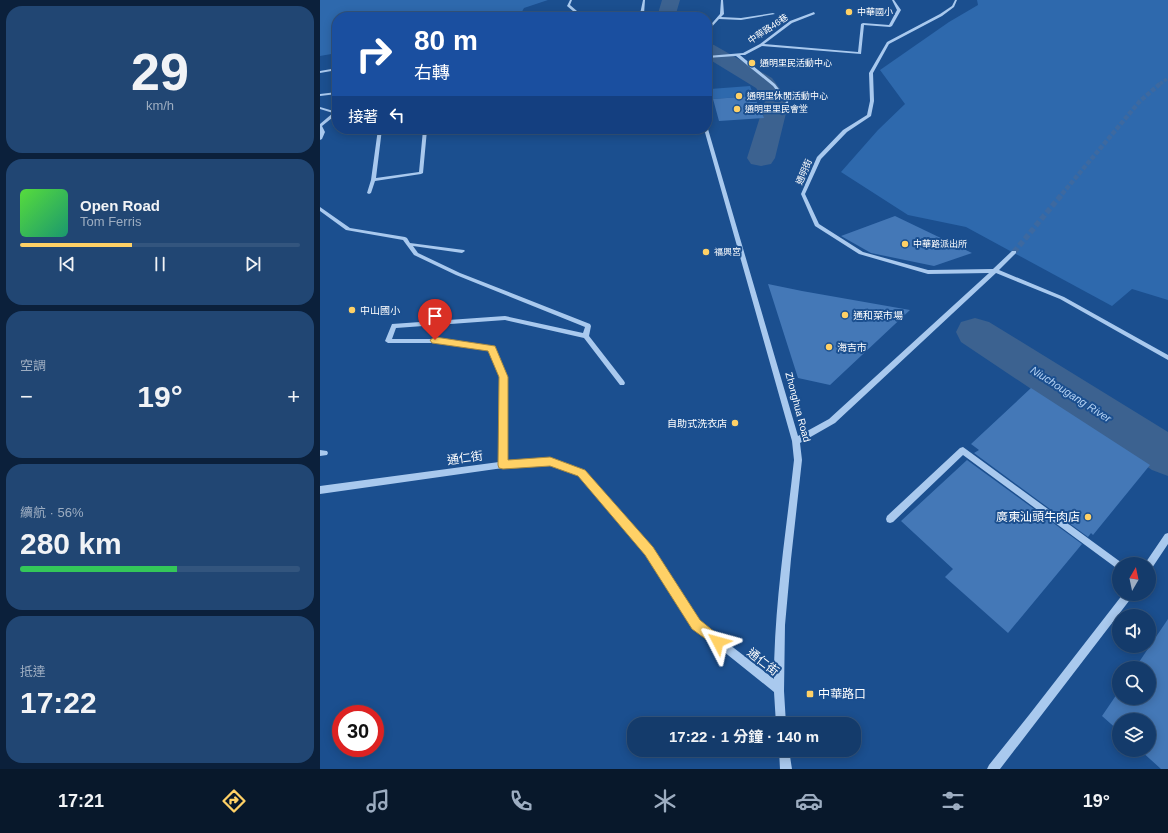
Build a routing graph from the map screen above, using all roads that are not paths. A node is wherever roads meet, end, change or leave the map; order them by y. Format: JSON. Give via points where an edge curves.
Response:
{"nodes":[{"id":1,"x":571,"y":0,"type":"edge"},
{"id":2,"x":644,"y":0,"type":"edge"},
{"id":3,"x":722,"y":0,"type":"edge"},
{"id":4,"x":893,"y":0,"type":"edge"},
{"id":5,"x":956,"y":0,"type":"edge"},
{"id":6,"x":576,"y":12,"type":"edge"},
{"id":7,"x":642,"y":12,"type":"edge"},
{"id":8,"x":814,"y":13,"type":"dead end"},
{"id":9,"x":773,"y":14,"type":"dead end"},
{"id":10,"x":718,"y":18,"type":"junction"},
{"id":11,"x":712,"y":25,"type":"edge"},
{"id":12,"x":761,"y":45,"type":"junction"},
{"id":13,"x":735,"y":55,"type":"junction"},
{"id":14,"x":712,"y":57,"type":"edge"},
{"id":15,"x":332,"y":70,"type":"edge"},
{"id":16,"x":320,"y":72,"type":"edge"},
{"id":17,"x":332,"y":94,"type":"edge"},
{"id":18,"x":320,"y":95,"type":"edge"},
{"id":19,"x":787,"y":102,"type":"dead end"},
{"id":20,"x":320,"y":108,"type":"edge"},
{"id":21,"x":332,"y":112,"type":"edge"},
{"id":22,"x":332,"y":116,"type":"edge"},
{"id":23,"x":320,"y":126,"type":"edge"},
{"id":24,"x":379,"y":134,"type":"edge"},
{"id":25,"x":425,"y":134,"type":"edge"},
{"id":26,"x":707,"y":134,"type":"edge"},
{"id":27,"x":320,"y":139,"type":"edge"},
{"id":28,"x":373,"y":180,"type":"junction"},
{"id":29,"x":369,"y":193,"type":"dead end"},
{"id":30,"x":320,"y":209,"type":"edge"},
{"id":31,"x":409,"y":244,"type":"junction"},
{"id":32,"x":462,"y":252,"type":"dead end"},
{"id":33,"x":1014,"y":252,"type":"tunnel mouth"},
{"id":34,"x":995,"y":271,"type":"junction"},
{"id":35,"x":586,"y":336,"type":"junction"},
{"id":36,"x":1168,"y":358,"type":"edge"},
{"id":37,"x":622,"y":383,"type":"dead end"},
{"id":38,"x":796,"y":441,"type":"junction"},
{"id":39,"x":503,"y":465,"type":"junction"},
{"id":40,"x":320,"y":490,"type":"edge"},
{"id":41,"x":890,"y":519,"type":"dead end"},
{"id":42,"x":1168,"y":537,"type":"edge"},
{"id":43,"x":1154,"y":557,"type":"edge"},
{"id":44,"x":1112,"y":561,"type":"edge"},
{"id":45,"x":1124,"y":601,"type":"edge"},
{"id":46,"x":778,"y":689,"type":"junction"},
{"id":47,"x":780,"y":717,"type":"edge"},
{"id":48,"x":785,"y":757,"type":"edge"},
{"id":49,"x":786,"y":769,"type":"edge"},
{"id":50,"x":993,"y":769,"type":"edge"}],
"edges":[{"from":1,"to":6,"type":"street","via":[[568,5]]},
{"from":2,"to":7,"type":"street"},
{"from":3,"to":10,"type":"street","via":[[722,14]]},
{"from":4,"to":12,"type":"street","via":[[899,10],[890,26],[863,24],[860,53]]},
{"from":5,"to":34,"type":"street","name":"通明街","via":[[953,6],[941,15],[888,42],[871,73],[872,101],[869,116],[845,132],[818,158],[803,194],[817,225],[861,254],[928,272]]},
{"from":8,"to":12,"type":"street","name":"中華路46巷","via":[[791,22]]},
{"from":9,"to":10,"type":"street","via":[[741,19]]},
{"from":10,"to":11,"type":"street"},
{"from":12,"to":13,"type":"street","name":"中華路46巷","via":[[744,54]]},
{"from":13,"to":14,"type":"street","name":"中華路46巷"},
{"from":13,"to":19,"type":"street","via":[[774,85]]},
{"from":15,"to":16,"type":"street"},
{"from":17,"to":18,"type":"street"},
{"from":20,"to":21,"type":"street"},
{"from":22,"to":23,"type":"street"},
{"from":23,"to":27,"type":"street","via":[[323,132]]},
{"from":24,"to":28,"type":"street"},
{"from":25,"to":28,"type":"street","via":[[421,173]]},
{"from":26,"to":38,"type":"street","name":"Zhonghua Road"},
{"from":28,"to":29,"type":"street"},
{"from":30,"to":31,"type":"street","via":[[348,229],[405,239]]},
{"from":31,"to":32,"type":"street"},
{"from":31,"to":35,"type":"street","via":[[416,254],[458,274],[588,326]]},
{"from":33,"to":34,"type":"street"},
{"from":34,"to":36,"type":"street","via":[[1062,298]]},
{"from":34,"to":38,"type":"street","via":[[832,422]]},
{"from":35,"to":37,"type":"street"},
{"from":35,"to":39,"type":"street","via":[[505,318],[394,326],[388,341],[435,340],[492,348],[503,377]]},
{"from":38,"to":46,"type":"street","name":"Zhonghua Road","via":[[798,460],[783,602]]},
{"from":39,"to":40,"type":"street","name":"通仁街"},
{"from":39,"to":46,"type":"street","name":"通仁街","via":[[550,461],[581,473],[649,551],[696,624]]},
{"from":41,"to":44,"type":"street","via":[[963,450]]},
{"from":42,"to":43,"type":"street"},
{"from":45,"to":50,"type":"street"},
{"from":46,"to":47,"type":"street","name":"Zhonghua Road"},
{"from":48,"to":49,"type":"street"}]}
